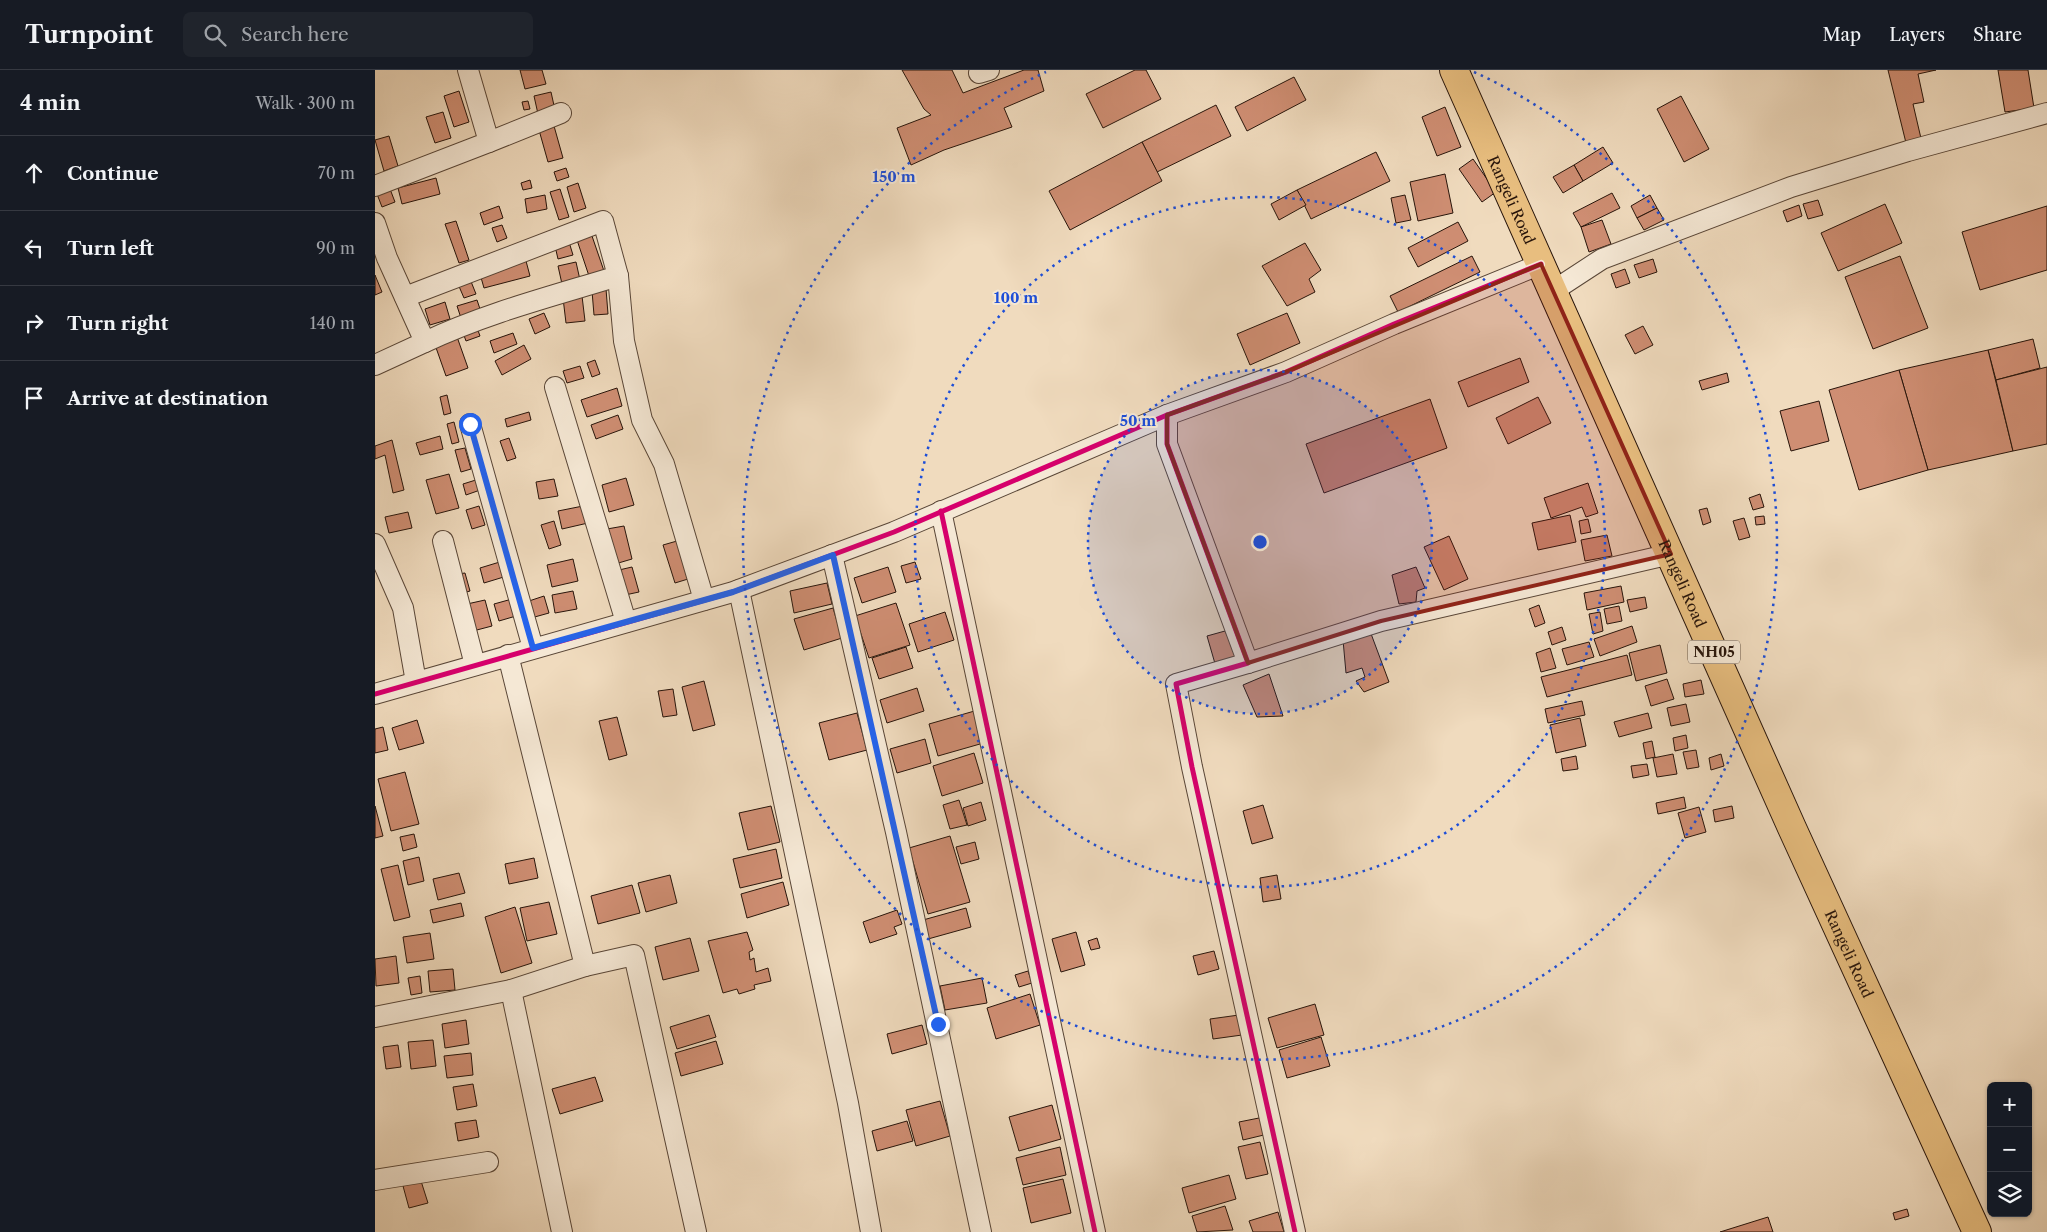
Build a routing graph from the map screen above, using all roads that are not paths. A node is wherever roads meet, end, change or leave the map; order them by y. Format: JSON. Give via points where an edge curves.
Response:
{"nodes":[{"id":1,"x":468,"y":70,"type":"edge"},
{"id":2,"x":1454,"y":70,"type":"edge"},
{"id":3,"x":561,"y":113,"type":"dead end"},
{"id":4,"x":2047,"y":113,"type":"edge"},
{"id":5,"x":489,"y":142,"type":"junction"},
{"id":6,"x":375,"y":186,"type":"edge"},
{"id":7,"x":375,"y":223,"type":"edge"},
{"id":8,"x":1541,"y":264,"type":"junction"},
{"id":9,"x":617,"y":276,"type":"junction"},
{"id":10,"x":1553,"y":292,"type":"junction"},
{"id":11,"x":405,"y":297,"type":"junction"},
{"id":12,"x":425,"y":342,"type":"junction"},
{"id":13,"x":375,"y":365,"type":"edge"},
{"id":14,"x":555,"y":388,"type":"dead end"},
{"id":15,"x":1167,"y":415,"type":"junction"},
{"id":16,"x":470,"y":424,"type":"dead end"},
{"id":17,"x":941,"y":511,"type":"junction"},
{"id":18,"x":443,"y":541,"type":"dead end"},
{"id":19,"x":375,"y":544,"type":"edge"},
{"id":20,"x":1671,"y":554,"type":"junction"},
{"id":21,"x":833,"y":555,"type":"junction"},
{"id":22,"x":739,"y":590,"type":"junction"},
{"id":23,"x":704,"y":600,"type":"junction"},
{"id":24,"x":626,"y":622,"type":"junction"},
{"id":25,"x":533,"y":648,"type":"junction"},
{"id":26,"x":508,"y":655,"type":"junction"},
{"id":27,"x":1247,"y":663,"type":"junction"},
{"id":28,"x":475,"y":665,"type":"junction"},
{"id":29,"x":416,"y":682,"type":"junction"},
{"id":30,"x":375,"y":694,"type":"edge"},
{"id":31,"x":585,"y":966,"type":"junction"},
{"id":32,"x":511,"y":990,"type":"junction"},
{"id":33,"x":375,"y":1017,"type":"edge"},
{"id":34,"x":487,"y":1162,"type":"dead end"},
{"id":35,"x":375,"y":1180,"type":"edge"},
{"id":36,"x":562,"y":1232,"type":"edge"},
{"id":37,"x":696,"y":1232,"type":"edge"},
{"id":38,"x":871,"y":1232,"type":"edge"},
{"id":39,"x":981,"y":1232,"type":"edge"},
{"id":40,"x":1095,"y":1232,"type":"edge"},
{"id":41,"x":1295,"y":1232,"type":"edge"},
{"id":42,"x":1977,"y":1232,"type":"edge"}],
"edges":[{"from":1,"to":5,"type":"street"},
{"from":2,"to":8,"type":"main road","name":"Rangeli Road","number":"NH05"},
{"from":3,"to":5,"type":"street"},
{"from":4,"to":10,"type":"street","via":[[1791,187],[1602,259]]},
{"from":5,"to":6,"type":"street"},
{"from":7,"to":11,"type":"street"},
{"from":8,"to":10,"type":"main road","name":"Rangeli Road","number":"NH05"},
{"from":8,"to":15,"type":"street","via":[[1286,372]]},
{"from":9,"to":11,"type":"street","via":[[603,221]]},
{"from":9,"to":12,"type":"street","via":[[447,331]]},
{"from":9,"to":23,"type":"street","via":[[624,342],[642,420],[664,464]]},
{"from":10,"to":20,"type":"main road","name":"Rangeli Road","number":"NH05"},
{"from":11,"to":12,"type":"street"},
{"from":12,"to":13,"type":"street"},
{"from":14,"to":24,"type":"street"},
{"from":15,"to":17,"type":"street"},
{"from":15,"to":27,"type":"street","via":[[1167,444]]},
{"from":16,"to":25,"type":"street"},
{"from":17,"to":21,"type":"street"},
{"from":17,"to":40,"type":"street"},
{"from":18,"to":28,"type":"street"},
{"from":19,"to":29,"type":"street","via":[[403,608]]},
{"from":20,"to":27,"type":"street","via":[[1381,621]]},
{"from":20,"to":42,"type":"main road","name":"Rangeli Road","number":"NH05"},
{"from":21,"to":22,"type":"street"},
{"from":21,"to":39,"type":"street"},
{"from":22,"to":23,"type":"street"},
{"from":22,"to":38,"type":"street","via":[[848,1103]]},
{"from":23,"to":24,"type":"street"},
{"from":24,"to":25,"type":"street"},
{"from":25,"to":26,"type":"street"},
{"from":26,"to":28,"type":"street"},
{"from":26,"to":31,"type":"street"},
{"from":27,"to":41,"type":"street","via":[[1176,684],[1191,767]]},
{"from":28,"to":29,"type":"street"},
{"from":29,"to":30,"type":"street"},
{"from":31,"to":32,"type":"street"},
{"from":31,"to":37,"type":"street","via":[[633,954]]},
{"from":32,"to":33,"type":"street"},
{"from":32,"to":36,"type":"street"},
{"from":34,"to":35,"type":"street"}]}
